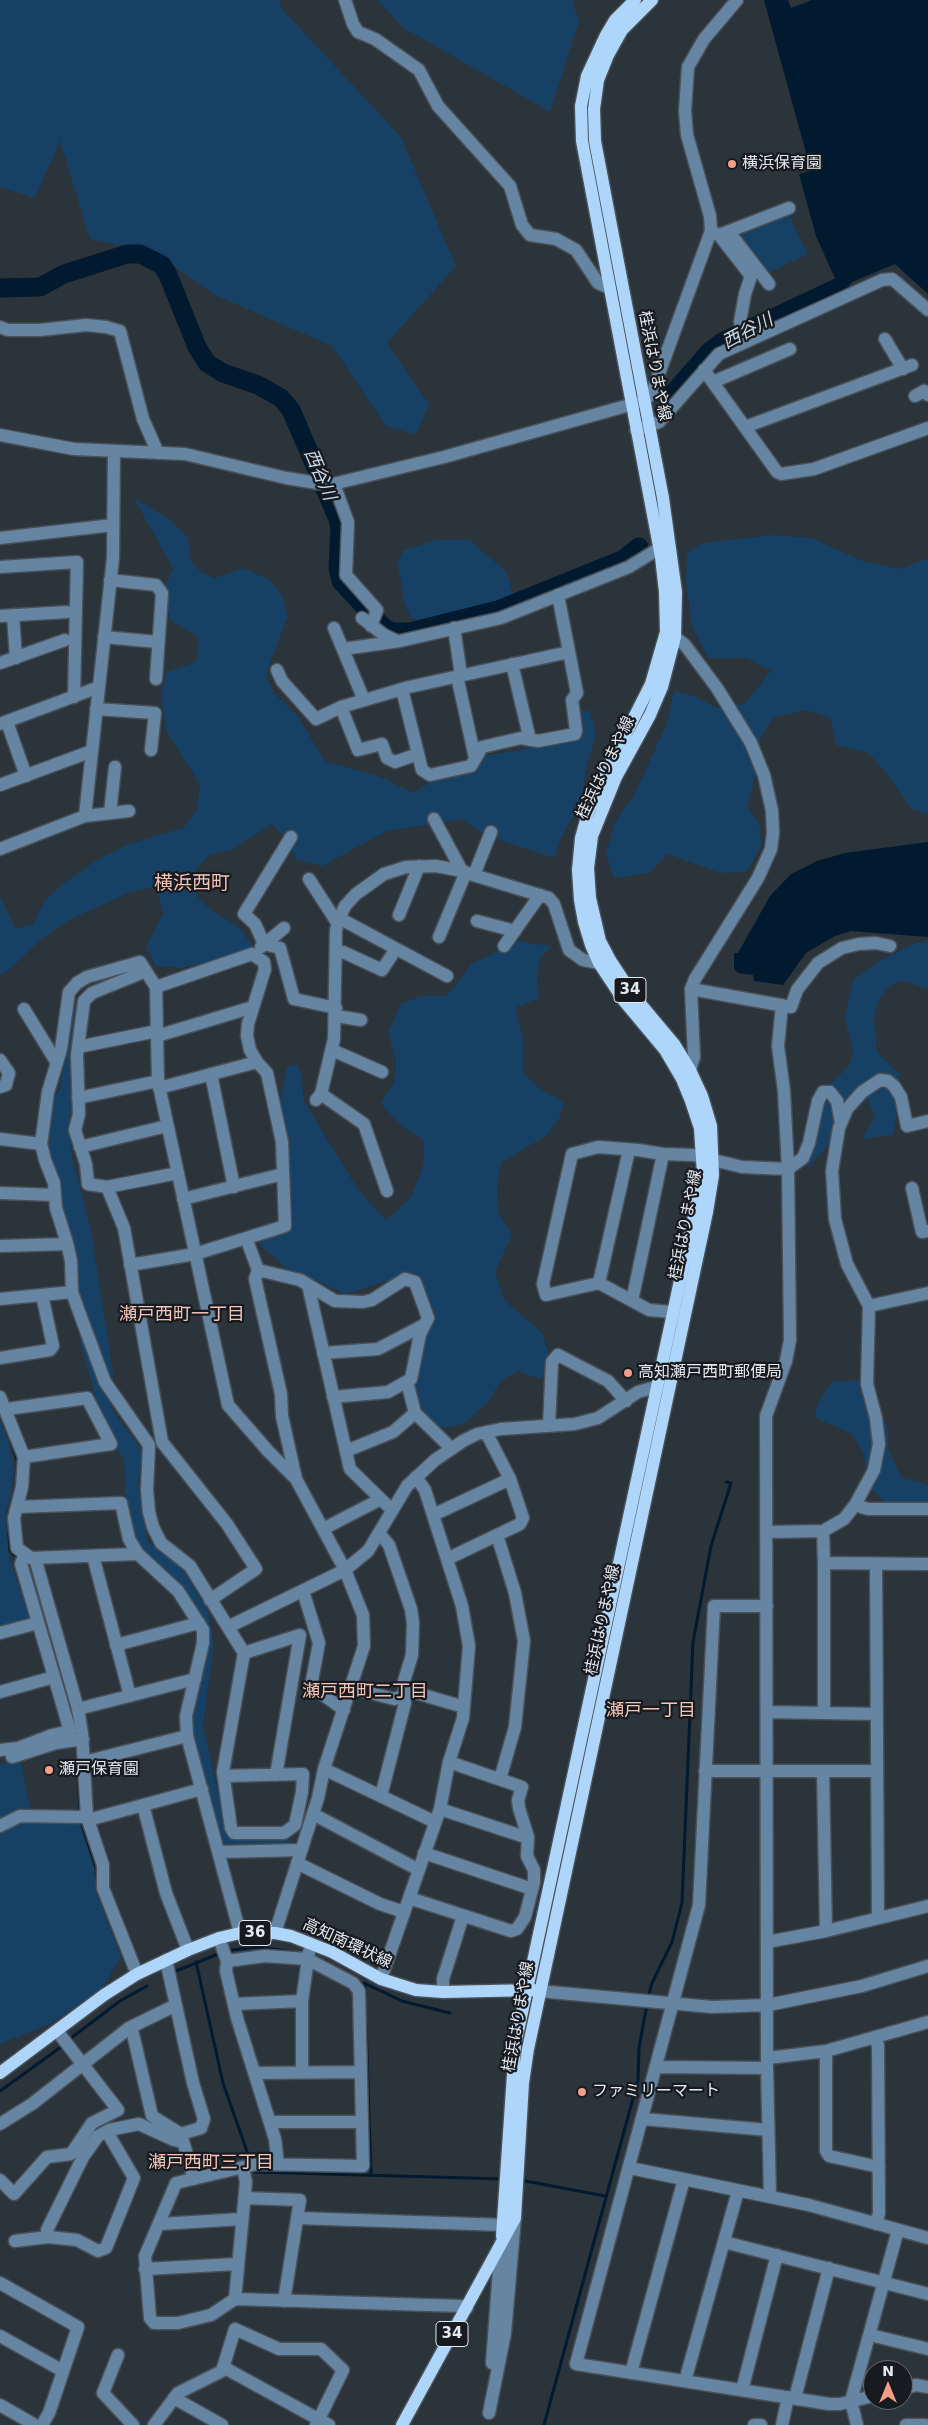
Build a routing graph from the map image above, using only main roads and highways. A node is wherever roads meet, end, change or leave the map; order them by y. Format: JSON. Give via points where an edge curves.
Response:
{"nodes":[{"id":1,"x":635,"y":0,"type":"edge"},
{"id":2,"x":652,"y":0,"type":"edge"},
{"id":3,"x":664,"y":545,"type":"junction"},
{"id":4,"x":605,"y":962,"type":"junction"},
{"id":5,"x":709,"y":1158,"type":"junction"},
{"id":6,"x":679,"y":1313,"type":"junction"},
{"id":7,"x":533,"y":1990,"type":"junction"},
{"id":8,"x":0,"y":2073,"type":"edge"},
{"id":9,"x":512,"y":2180,"type":"junction"},
{"id":10,"x":501,"y":2241,"type":"junction"},
{"id":11,"x":402,"y":2425,"type":"edge"}],
"edges":[{"from":1,"to":3,"type":"main road","name":"桂浜はりまや線","number":"34","via":[[615,20],[587,76],[581,106],[582,141],[630,404]]},
{"from":2,"to":3,"type":"main road","name":"桂浜はりまや線","number":"34","via":[[622,30],[615,42],[598,80],[594,109],[595,141],[649,426]]},
{"from":3,"to":4,"type":"main road","name":"桂浜はりまや線","number":"34","via":[[676,592],[675,637],[662,687],[616,777],[592,836],[588,868],[590,898]]},
{"from":3,"to":4,"type":"main road","name":"桂浜はりまや線","number":"34","via":[[666,632],[662,648],[651,684],[604,777],[581,838],[580,900],[591,945]]},
{"from":4,"to":5,"type":"main road","name":"桂浜はりまや線","number":"34","via":[[624,1001],[665,1050],[682,1079]]},
{"from":4,"to":5,"type":"main road","name":"桂浜はりまや線","number":"34","via":[[674,1044],[690,1070],[711,1126]]},
{"from":5,"to":6,"type":"main road","name":"桂浜はりまや線","number":"34","via":[[707,1212]]},
{"from":6,"to":7,"type":"main road","name":"桂浜はりまや線","number":"34","via":[[657,1387]]},
{"from":6,"to":7,"type":"main road","name":"桂浜はりまや線","number":"34","via":[[671,1382]]},
{"from":7,"to":8,"type":"main road","name":"高知南環状線","number":"36","via":[[416,1990],[381,1979],[314,1943],[275,1932],[240,1932],[188,1950],[137,1974]]},
{"from":7,"to":9,"type":"main road","name":"桂浜はりまや線","number":"34"},
{"from":9,"to":10,"type":"main road","name":"桂浜はりまや線","number":"34"},
{"from":9,"to":10,"type":"main road","name":"桂浜はりまや線","number":"34","via":[[515,2218]]},
{"from":10,"to":11,"type":"main road","name":"桂浜はりまや線","number":"34"}]}
